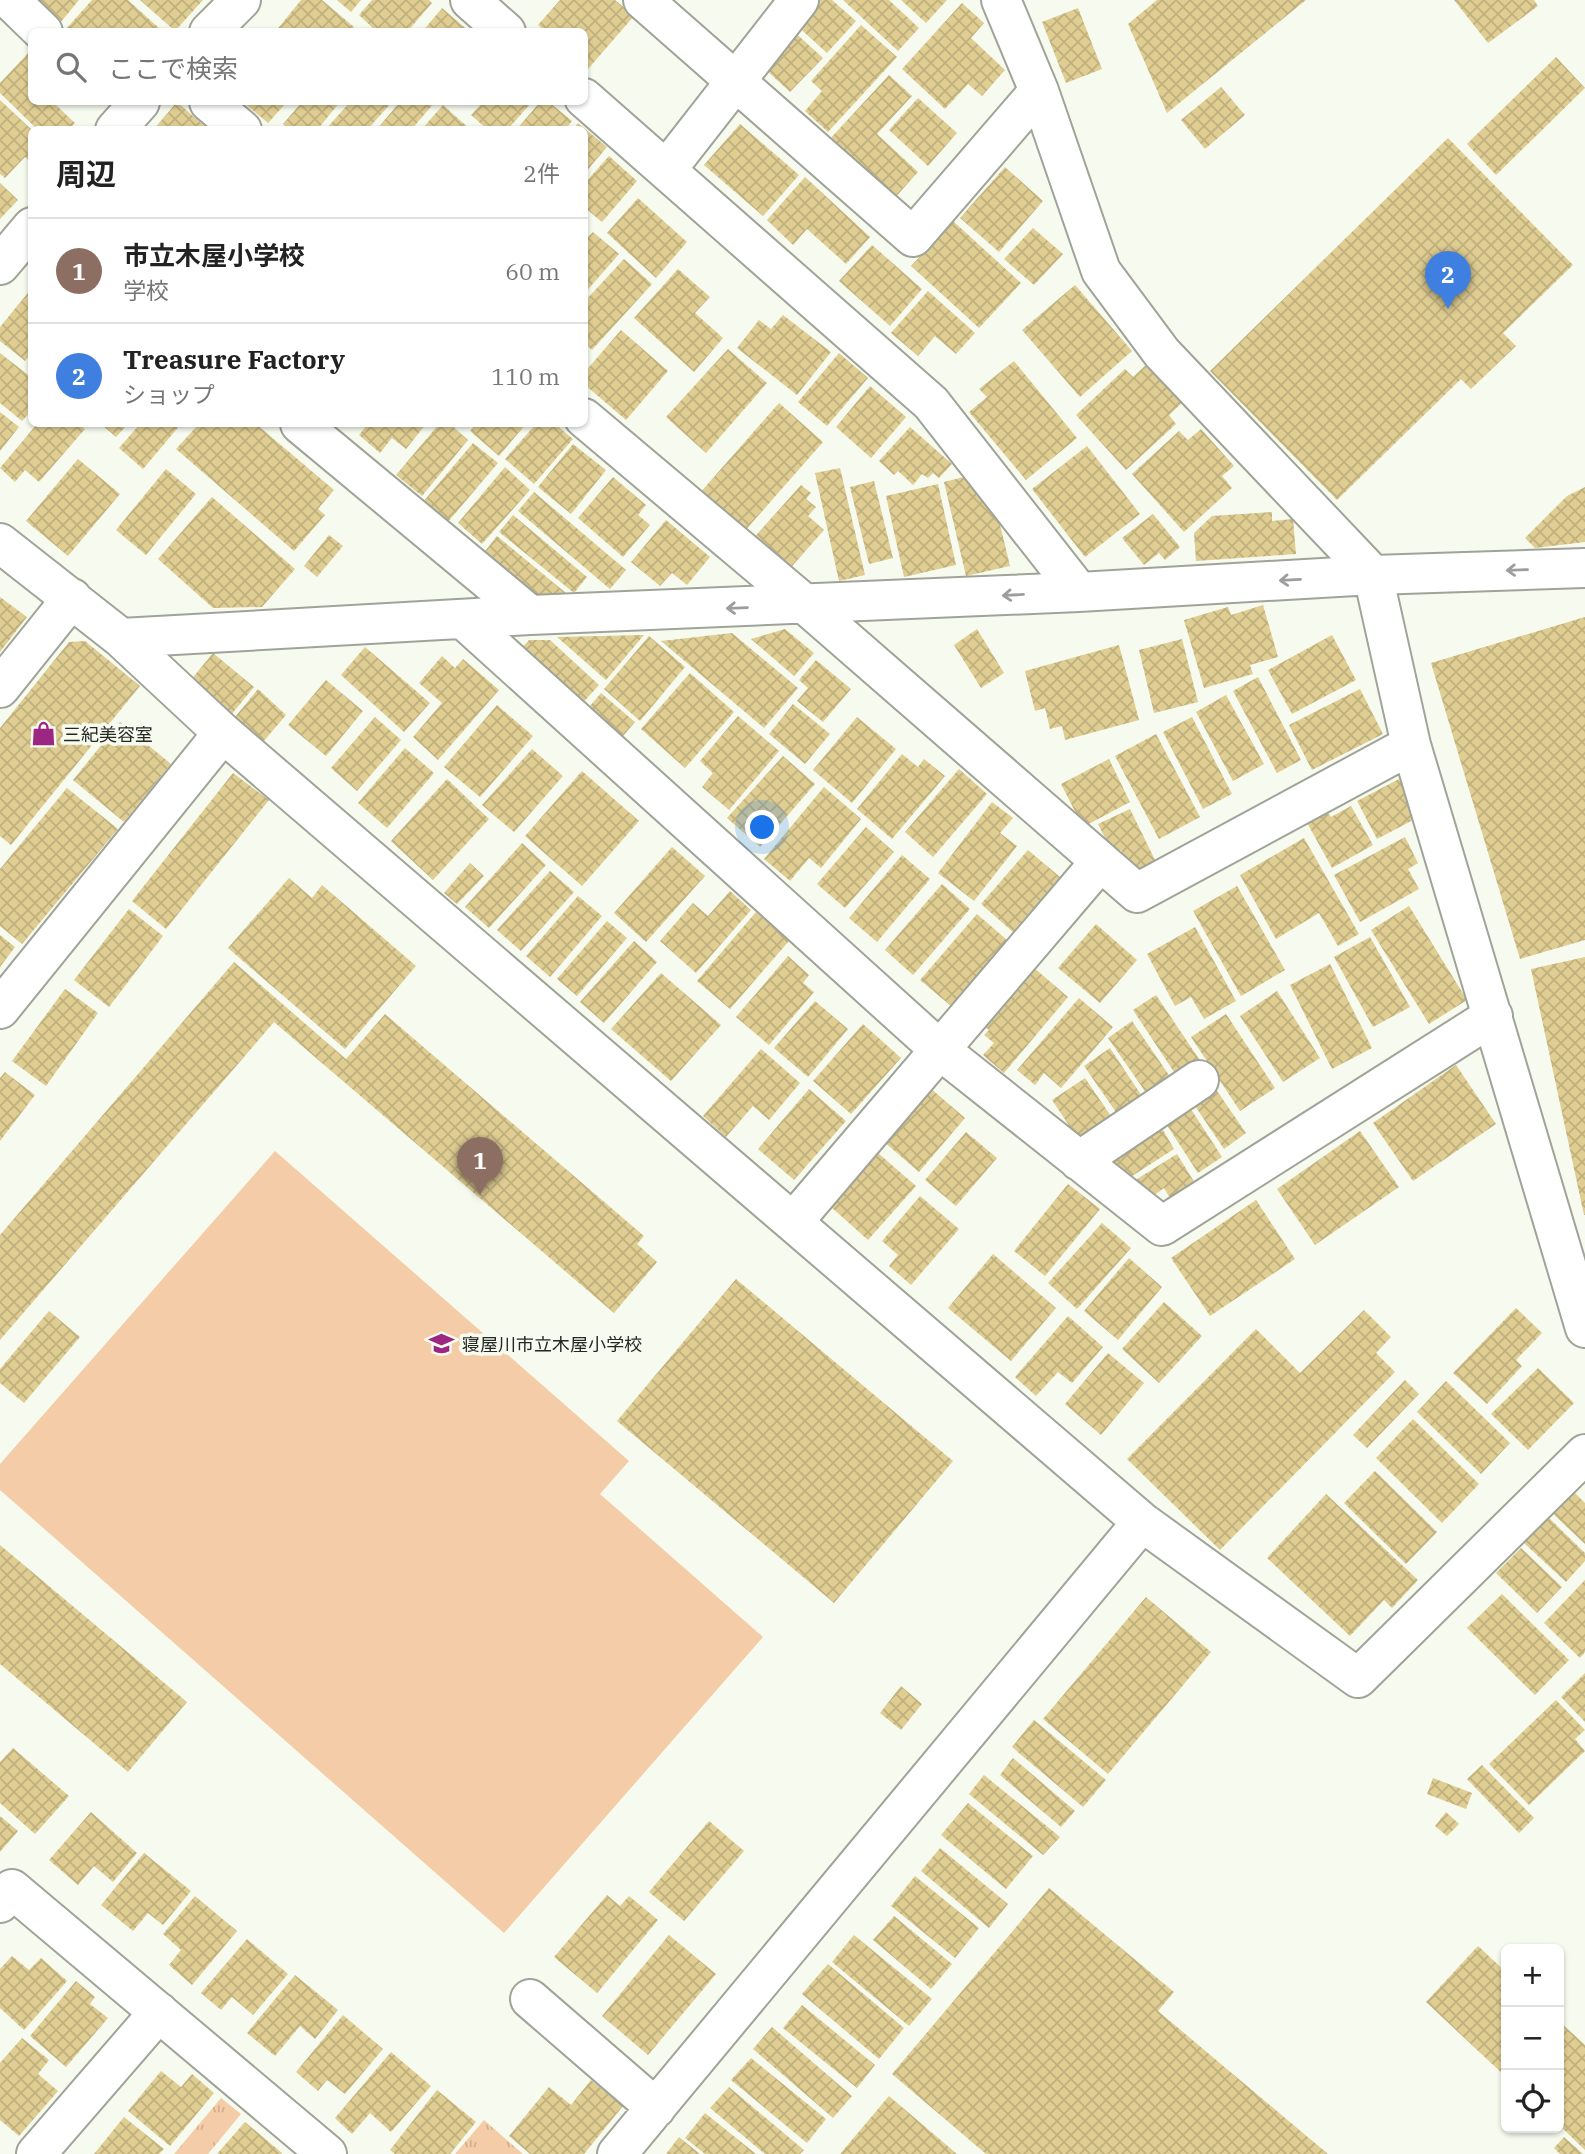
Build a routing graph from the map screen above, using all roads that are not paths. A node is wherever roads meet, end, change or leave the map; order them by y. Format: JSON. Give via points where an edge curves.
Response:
{"nodes":[{"id":1,"x":10,"y":0,"type":"edge"},
{"id":2,"x":241,"y":0,"type":"edge"},
{"id":3,"x":470,"y":0,"type":"edge"},
{"id":4,"x":643,"y":0,"type":"edge"},
{"id":5,"x":799,"y":0,"type":"edge"},
{"id":6,"x":1001,"y":0,"type":"edge"},
{"id":7,"x":39,"y":28,"type":"edge"},
{"id":8,"x":213,"y":28,"type":"edge"},
{"id":9,"x":502,"y":28,"type":"edge"},
{"id":10,"x":735,"y":80,"type":"junction"},
{"id":11,"x":1039,"y":90,"type":"junction"},
{"id":12,"x":588,"y":102,"type":"edge"},
{"id":13,"x":213,"y":105,"type":"edge"},
{"id":14,"x":237,"y":126,"type":"edge"},
{"id":15,"x":667,"y":169,"type":"junction"},
{"id":16,"x":28,"y":232,"type":"edge"},
{"id":17,"x":0,"y":265,"type":"edge"},
{"id":18,"x":588,"y":421,"type":"edge"},
{"id":19,"x":304,"y":427,"type":"edge"},
{"id":20,"x":0,"y":543,"type":"edge"},
{"id":21,"x":1585,"y":568,"type":"edge"},
{"id":22,"x":1373,"y":575,"type":"junction"},
{"id":23,"x":1079,"y":592,"type":"junction"},
{"id":24,"x":72,"y":598,"type":"junction"},
{"id":25,"x":807,"y":605,"type":"junction"},
{"id":26,"x":530,"y":615,"type":"junction"},
{"id":27,"x":464,"y":621,"type":"junction"},
{"id":28,"x":121,"y":638,"type":"junction"},
{"id":29,"x":0,"y":688,"type":"edge"},
{"id":30,"x":223,"y":733,"type":"junction"},
{"id":31,"x":1411,"y":745,"type":"junction"},
{"id":32,"x":1100,"y":862,"type":"junction"},
{"id":33,"x":0,"y":1009,"type":"edge"},
{"id":34,"x":1493,"y":1016,"type":"junction"},
{"id":35,"x":940,"y":1051,"type":"junction"},
{"id":36,"x":1199,"y":1080,"type":"dead end"},
{"id":37,"x":1079,"y":1161,"type":"junction"},
{"id":38,"x":793,"y":1222,"type":"junction"},
{"id":39,"x":1585,"y":1328,"type":"edge"},
{"id":40,"x":1585,"y":1454,"type":"edge"},
{"id":41,"x":1142,"y":1522,"type":"junction"},
{"id":42,"x":0,"y":1903,"type":"edge"},
{"id":43,"x":530,"y":1999,"type":"dead end"},
{"id":44,"x":159,"y":2012,"type":"junction"},
{"id":45,"x":656,"y":2108,"type":"junction"},
{"id":46,"x":36,"y":2154,"type":"edge"},
{"id":47,"x":327,"y":2154,"type":"edge"},
{"id":48,"x":617,"y":2154,"type":"edge"}],
"edges":[{"from":1,"to":7,"type":"street"},
{"from":2,"to":8,"type":"street"},
{"from":3,"to":9,"type":"street"},
{"from":4,"to":10,"type":"street"},
{"from":5,"to":10,"type":"street"},
{"from":6,"to":11,"type":"street"},
{"from":10,"to":11,"type":"street","via":[[913,237]]},
{"from":10,"to":15,"type":"street"},
{"from":11,"to":22,"type":"street","via":[[1101,271],[1162,353]]},
{"from":12,"to":15,"type":"street"},
{"from":13,"to":14,"type":"street"},
{"from":15,"to":23,"type":"street","via":[[930,403]]},
{"from":16,"to":17,"type":"street"},
{"from":18,"to":25,"type":"street"},
{"from":19,"to":26,"type":"street"},
{"from":20,"to":24,"type":"street"},
{"from":21,"to":22,"type":"street","one_way":true},
{"from":22,"to":23,"type":"street","one_way":true},
{"from":22,"to":31,"type":"street"},
{"from":23,"to":25,"type":"street","one_way":true},
{"from":24,"to":28,"type":"street"},
{"from":24,"to":29,"type":"street"},
{"from":25,"to":26,"type":"street","one_way":true},
{"from":25,"to":32,"type":"street"},
{"from":26,"to":27,"type":"street"},
{"from":27,"to":28,"type":"street"},
{"from":27,"to":35,"type":"street"},
{"from":28,"to":30,"type":"street"},
{"from":30,"to":33,"type":"street"},
{"from":30,"to":38,"type":"street"},
{"from":31,"to":32,"type":"street","via":[[1137,893]]},
{"from":31,"to":34,"type":"street"},
{"from":32,"to":35,"type":"street"},
{"from":34,"to":37,"type":"street","via":[[1162,1226]]},
{"from":34,"to":39,"type":"street"},
{"from":35,"to":37,"type":"street"},
{"from":35,"to":38,"type":"street"},
{"from":36,"to":37,"type":"street"},
{"from":38,"to":41,"type":"street"},
{"from":40,"to":41,"type":"street","via":[[1358,1678]]},
{"from":41,"to":45,"type":"street"},
{"from":42,"to":44,"type":"street","via":[[12,1889]]},
{"from":43,"to":45,"type":"street"},
{"from":44,"to":46,"type":"street"},
{"from":44,"to":47,"type":"street"},
{"from":45,"to":48,"type":"street"}]}
